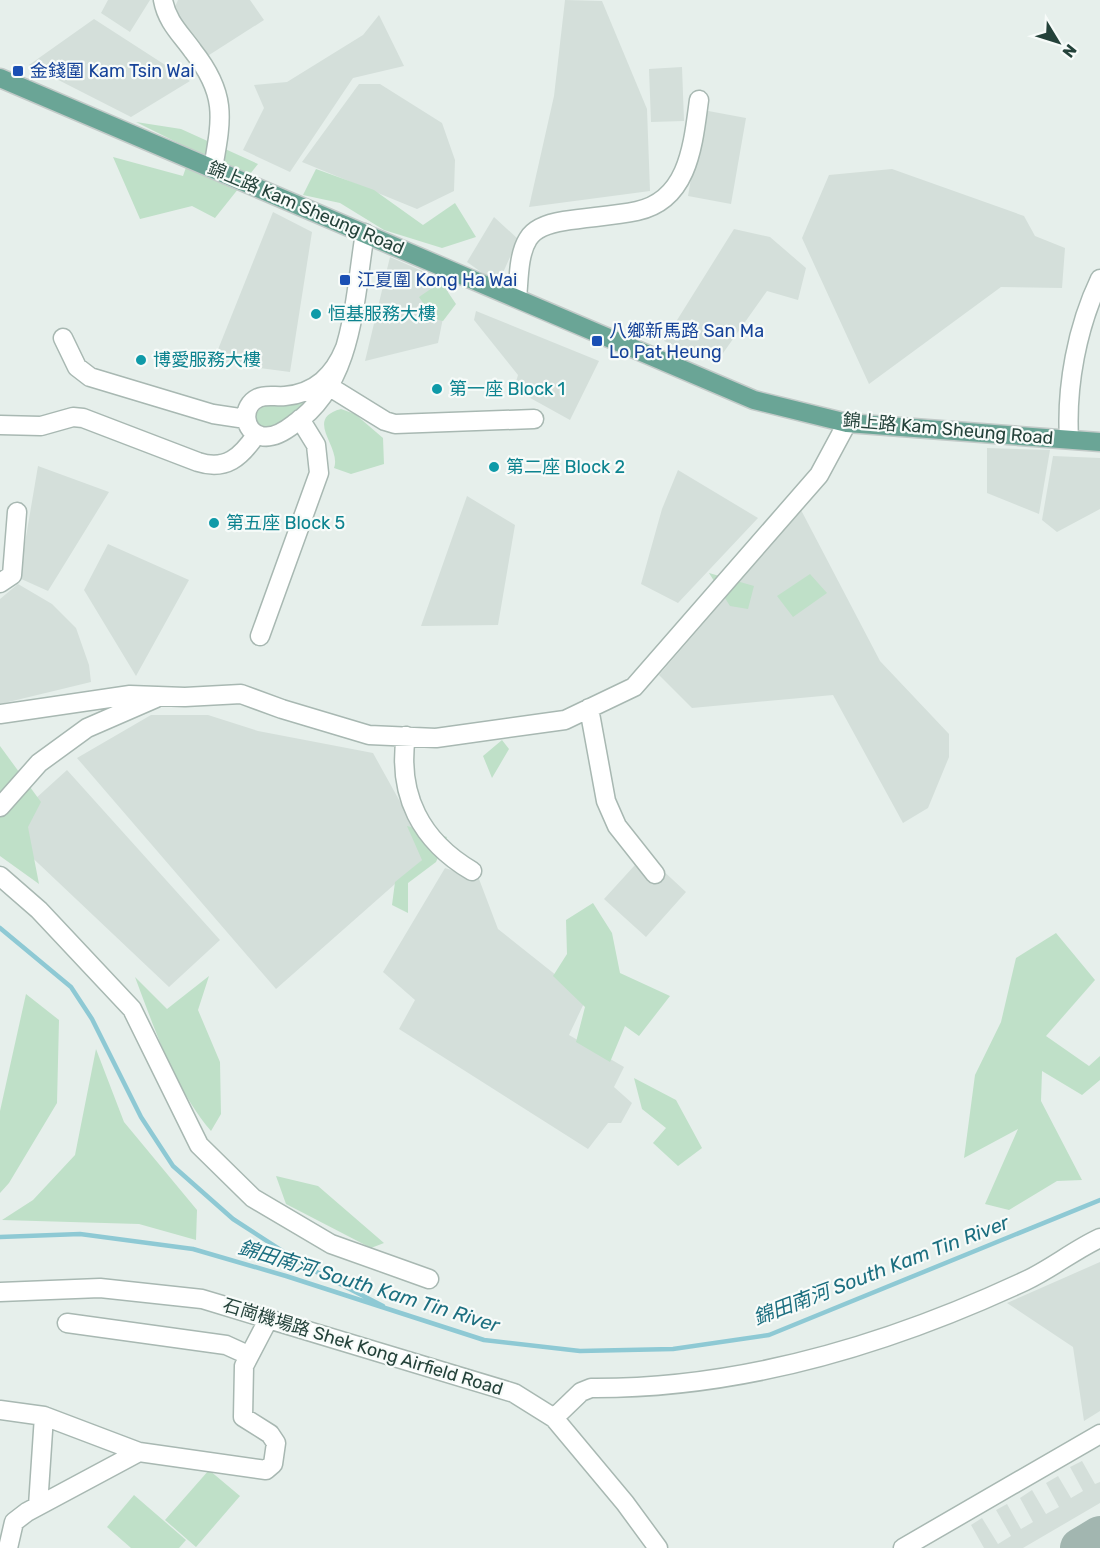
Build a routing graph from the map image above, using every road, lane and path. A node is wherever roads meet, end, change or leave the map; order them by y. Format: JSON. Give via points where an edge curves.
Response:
{"nodes":[{"id":1,"x":163,"y":0,"type":"edge"},
{"id":2,"x":0,"y":78,"type":"edge"},
{"id":3,"x":699,"y":100,"type":"dead end"},
{"id":4,"x":213,"y":168,"type":"junction"},
{"id":5,"x":365,"y":234,"type":"junction"},
{"id":6,"x":1100,"y":279,"type":"edge"},
{"id":7,"x":517,"y":298,"type":"junction"},
{"id":8,"x":63,"y":338,"type":"dead end"},
{"id":9,"x":345,"y":348,"type":"junction"},
{"id":10,"x":330,"y":387,"type":"junction"},
{"id":11,"x":300,"y":419,"type":"junction"},
{"id":12,"x":534,"y":419,"type":"dead end"},
{"id":13,"x":847,"y":423,"type":"junction"},
{"id":14,"x":0,"y":425,"type":"edge"},
{"id":15,"x":251,"y":427,"type":"junction"},
{"id":16,"x":1069,"y":439,"type":"junction"},
{"id":17,"x":1100,"y":442,"type":"edge"},
{"id":18,"x":17,"y":512,"type":"dead end"},
{"id":19,"x":0,"y":583,"type":"edge"},
{"id":20,"x":260,"y":636,"type":"dead end"},
{"id":21,"x":160,"y":696,"type":"junction"},
{"id":22,"x":589,"y":708,"type":"junction"},
{"id":23,"x":0,"y":714,"type":"edge"},
{"id":24,"x":406,"y":736,"type":"junction"},
{"id":25,"x":0,"y":807,"type":"edge"},
{"id":26,"x":472,"y":871,"type":"dead end"},
{"id":27,"x":655,"y":874,"type":"dead end"},
{"id":28,"x":0,"y":876,"type":"edge"},
{"id":29,"x":1100,"y":1238,"type":"edge"},
{"id":30,"x":429,"y":1279,"type":"dead end"},
{"id":31,"x":0,"y":1292,"type":"edge"},
{"id":32,"x":268,"y":1320,"type":"junction"},
{"id":33,"x":67,"y":1323,"type":"dead end"},
{"id":34,"x":248,"y":1355,"type":"junction"},
{"id":35,"x":0,"y":1410,"type":"edge"},
{"id":36,"x":44,"y":1416,"type":"junction"},
{"id":37,"x":554,"y":1418,"type":"junction"},
{"id":38,"x":1100,"y":1434,"type":"edge"},
{"id":39,"x":139,"y":1452,"type":"junction"},
{"id":40,"x":38,"y":1506,"type":"junction"},
{"id":41,"x":7,"y":1522,"type":"edge"},
{"id":42,"x":8,"y":1548,"type":"edge"},
{"id":43,"x":658,"y":1548,"type":"edge"},
{"id":44,"x":903,"y":1548,"type":"edge"}],
"edges":[{"from":1,"to":4,"type":"street","via":[[172,25],[194,51],[216,90],[222,111]]},
{"from":2,"to":4,"type":"main road","name":"錦上路 Kam Sheung Road"},
{"from":3,"to":7,"type":"street","via":[[692,151],[680,182],[671,193],[637,211],[540,228],[524,248]]},
{"from":4,"to":5,"type":"main road","name":"錦上路 Kam Sheung Road"},
{"from":5,"to":7,"type":"main road","name":"錦上路 Kam Sheung Road"},
{"from":5,"to":9,"type":"street"},
{"from":6,"to":16,"type":"street","via":[[1090,300],[1069,389]]},
{"from":7,"to":13,"type":"main road","name":"錦上路 Kam Sheung Road","via":[[754,400]]},
{"from":8,"to":15,"type":"street","via":[[77,367],[90,377]]},
{"from":9,"to":10,"type":"street"},
{"from":9,"to":15,"type":"street","via":[[325,380],[297,394],[260,397],[252,402],[247,410]]},
{"from":10,"to":11,"type":"street"},
{"from":10,"to":12,"type":"street","via":[[395,424]]},
{"from":11,"to":15,"type":"street","via":[[274,436]]},
{"from":11,"to":20,"type":"street","via":[[316,445],[319,473]]},
{"from":13,"to":16,"type":"main road","name":"錦上路 Kam Sheung Road"},
{"from":13,"to":22,"type":"street","via":[[819,476],[634,687]]},
{"from":14,"to":15,"type":"street","via":[[41,426],[83,418],[214,466],[236,459]]},
{"from":16,"to":17,"type":"main road","name":"錦上路 Kam Sheung Road"},
{"from":18,"to":19,"type":"street","via":[[12,575]]},
{"from":21,"to":23,"type":"street","via":[[130,694]]},
{"from":21,"to":24,"type":"street","via":[[241,694],[369,735]]},
{"from":21,"to":25,"type":"street","via":[[87,728],[39,763]]},
{"from":22,"to":24,"type":"street","via":[[565,720],[436,738]]},
{"from":22,"to":27,"type":"street","via":[[606,801],[617,826]]},
{"from":24,"to":26,"type":"street","via":[[402,763],[405,786],[423,827],[438,848]]},
{"from":28,"to":30,"type":"street","via":[[39,910],[132,1009],[199,1145],[253,1198],[331,1244]]},
{"from":29,"to":37,"type":"street","via":[[1028,1280],[929,1323],[788,1366],[685,1384],[591,1388],[581,1392]]},
{"from":31,"to":32,"type":"street","name":"石崗機場路 Shek Kong Airfield Road","via":[[100,1288],[202,1299]]},
{"from":32,"to":34,"type":"street"},
{"from":32,"to":37,"type":"street","name":"石崗機場路 Shek Kong Airfield Road","via":[[514,1393]]},
{"from":33,"to":34,"type":"street","via":[[226,1345]]},
{"from":34,"to":39,"type":"street","via":[[244,1366],[243,1417],[270,1434],[276,1443],[273,1464],[266,1470]]},
{"from":35,"to":36,"type":"street"},
{"from":36,"to":39,"type":"street"},
{"from":36,"to":40,"type":"street"},
{"from":37,"to":43,"type":"street","name":"石崗機場路 Shek Kong Airfield Road","via":[[626,1503]]},
{"from":38,"to":44,"type":"street"},
{"from":39,"to":40,"type":"street"},
{"from":40,"to":41,"type":"street"},
{"from":41,"to":42,"type":"street"}]}
